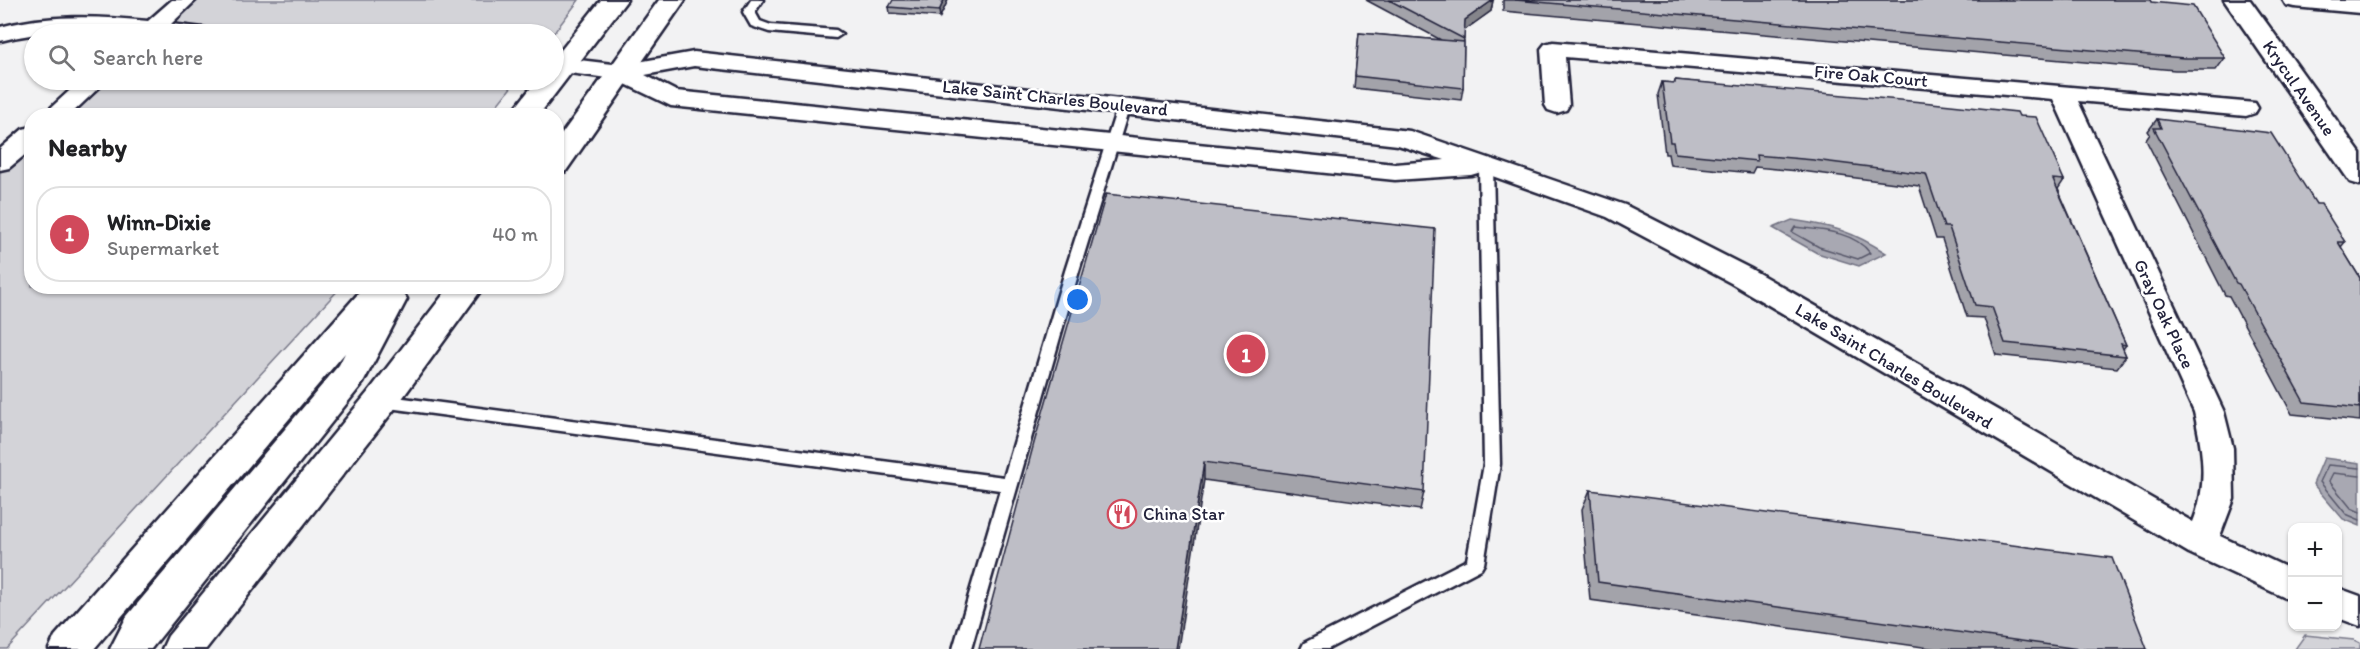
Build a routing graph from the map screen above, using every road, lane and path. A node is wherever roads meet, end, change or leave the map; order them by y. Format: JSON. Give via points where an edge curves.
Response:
{"nodes":[{"id":1,"x":185,"y":0,"type":"edge"},
{"id":2,"x":614,"y":0,"type":"edge"},
{"id":3,"x":672,"y":0,"type":"edge"},
{"id":4,"x":757,"y":0,"type":"edge"},
{"id":5,"x":2237,"y":0,"type":"edge"},
{"id":6,"x":2294,"y":0,"type":"edge"},
{"id":7,"x":2360,"y":6,"type":"edge"},
{"id":8,"x":61,"y":24,"type":"edge"},
{"id":9,"x":99,"y":24,"type":"edge"},
{"id":10,"x":158,"y":24,"type":"edge"},
{"id":11,"x":24,"y":27,"type":"edge"},
{"id":12,"x":0,"y":34,"type":"edge"},
{"id":13,"x":836,"y":34,"type":"dead end"},
{"id":14,"x":564,"y":61,"type":"edge"},
{"id":15,"x":564,"y":72,"type":"edge"},
{"id":16,"x":621,"y":72,"type":"junction"},
{"id":17,"x":84,"y":90,"type":"edge"},
{"id":18,"x":542,"y":90,"type":"edge"},
{"id":19,"x":2062,"y":92,"type":"junction"},
{"id":20,"x":1124,"y":105,"type":"junction"},
{"id":21,"x":1557,"y":105,"type":"dead end"},
{"id":22,"x":63,"y":108,"type":"edge"},
{"id":23,"x":529,"y":108,"type":"edge"},
{"id":24,"x":2246,"y":108,"type":"dead end"},
{"id":25,"x":24,"y":142,"type":"edge"},
{"id":26,"x":1112,"y":142,"type":"junction"},
{"id":27,"x":564,"y":153,"type":"edge"},
{"id":28,"x":0,"y":162,"type":"edge"},
{"id":29,"x":1485,"y":166,"type":"junction"},
{"id":30,"x":2360,"y":175,"type":"edge"},
{"id":31,"x":377,"y":294,"type":"edge"},
{"id":32,"x":394,"y":294,"type":"edge"},
{"id":33,"x":462,"y":294,"type":"edge"},
{"id":34,"x":381,"y":401,"type":"junction"},
{"id":35,"x":1010,"y":484,"type":"junction"},
{"id":36,"x":2201,"y":543,"type":"junction"},
{"id":37,"x":2288,"y":584,"type":"edge"},
{"id":38,"x":2342,"y":605,"type":"edge"},
{"id":39,"x":2360,"y":611,"type":"edge"},
{"id":40,"x":69,"y":649,"type":"edge"},
{"id":41,"x":130,"y":649,"type":"edge"},
{"id":42,"x":182,"y":649,"type":"edge"},
{"id":43,"x":962,"y":649,"type":"edge"},
{"id":44,"x":1310,"y":649,"type":"edge"}],
"edges":[{"from":1,"to":10,"type":"street"},
{"from":2,"to":14,"type":"main road"},
{"from":3,"to":16,"type":"main road"},
{"from":4,"to":13,"type":"lane","via":[[750,12],[755,23],[769,28]]},
{"from":5,"to":30,"type":"main road","name":"Krycul Avenue"},
{"from":6,"to":7,"type":"street"},
{"from":8,"to":9,"type":"street"},
{"from":11,"to":12,"type":"street"},
{"from":15,"to":16,"type":"street","name":"Lake Saint Charles Boulevard"},
{"from":16,"to":20,"type":"street","name":"Lake Saint Charles Boulevard","via":[[694,59]]},
{"from":16,"to":26,"type":"street","name":"Lake Saint Charles Boulevard","via":[[671,98]]},
{"from":16,"to":27,"type":"main road"},
{"from":17,"to":22,"type":"street"},
{"from":18,"to":23,"type":"main road"},
{"from":19,"to":21,"type":"street","name":"Fire Oak Court","via":[[1553,49]]},
{"from":19,"to":24,"type":"street","name":"Fire Oak Court"},
{"from":19,"to":36,"type":"street","name":"Gray Oak Place","via":[[2209,412],[2218,448],[2218,499]]},
{"from":20,"to":26,"type":"lane"},
{"from":20,"to":29,"type":"street","name":"Lake Saint Charles Boulevard","via":[[1401,137]]},
{"from":25,"to":28,"type":"street"},
{"from":26,"to":29,"type":"street","name":"Lake Saint Charles Boulevard","via":[[1395,172]]},
{"from":26,"to":35,"type":"lane"},
{"from":29,"to":36,"type":"street","name":"Lake Saint Charles Boulevard","via":[[1616,211],[1741,276]]},
{"from":29,"to":44,"type":"lane","via":[[1492,464],[1475,564]]},
{"from":31,"to":40,"type":"main road"},
{"from":32,"to":41,"type":"main road","via":[[351,374],[141,629]]},
{"from":33,"to":34,"type":"main road"},
{"from":34,"to":35,"type":"lane"},
{"from":34,"to":42,"type":"main road"},
{"from":35,"to":43,"type":"lane"},
{"from":36,"to":37,"type":"street","name":"Lake Saint Charles Boulevard"},
{"from":38,"to":39,"type":"street"}]}
